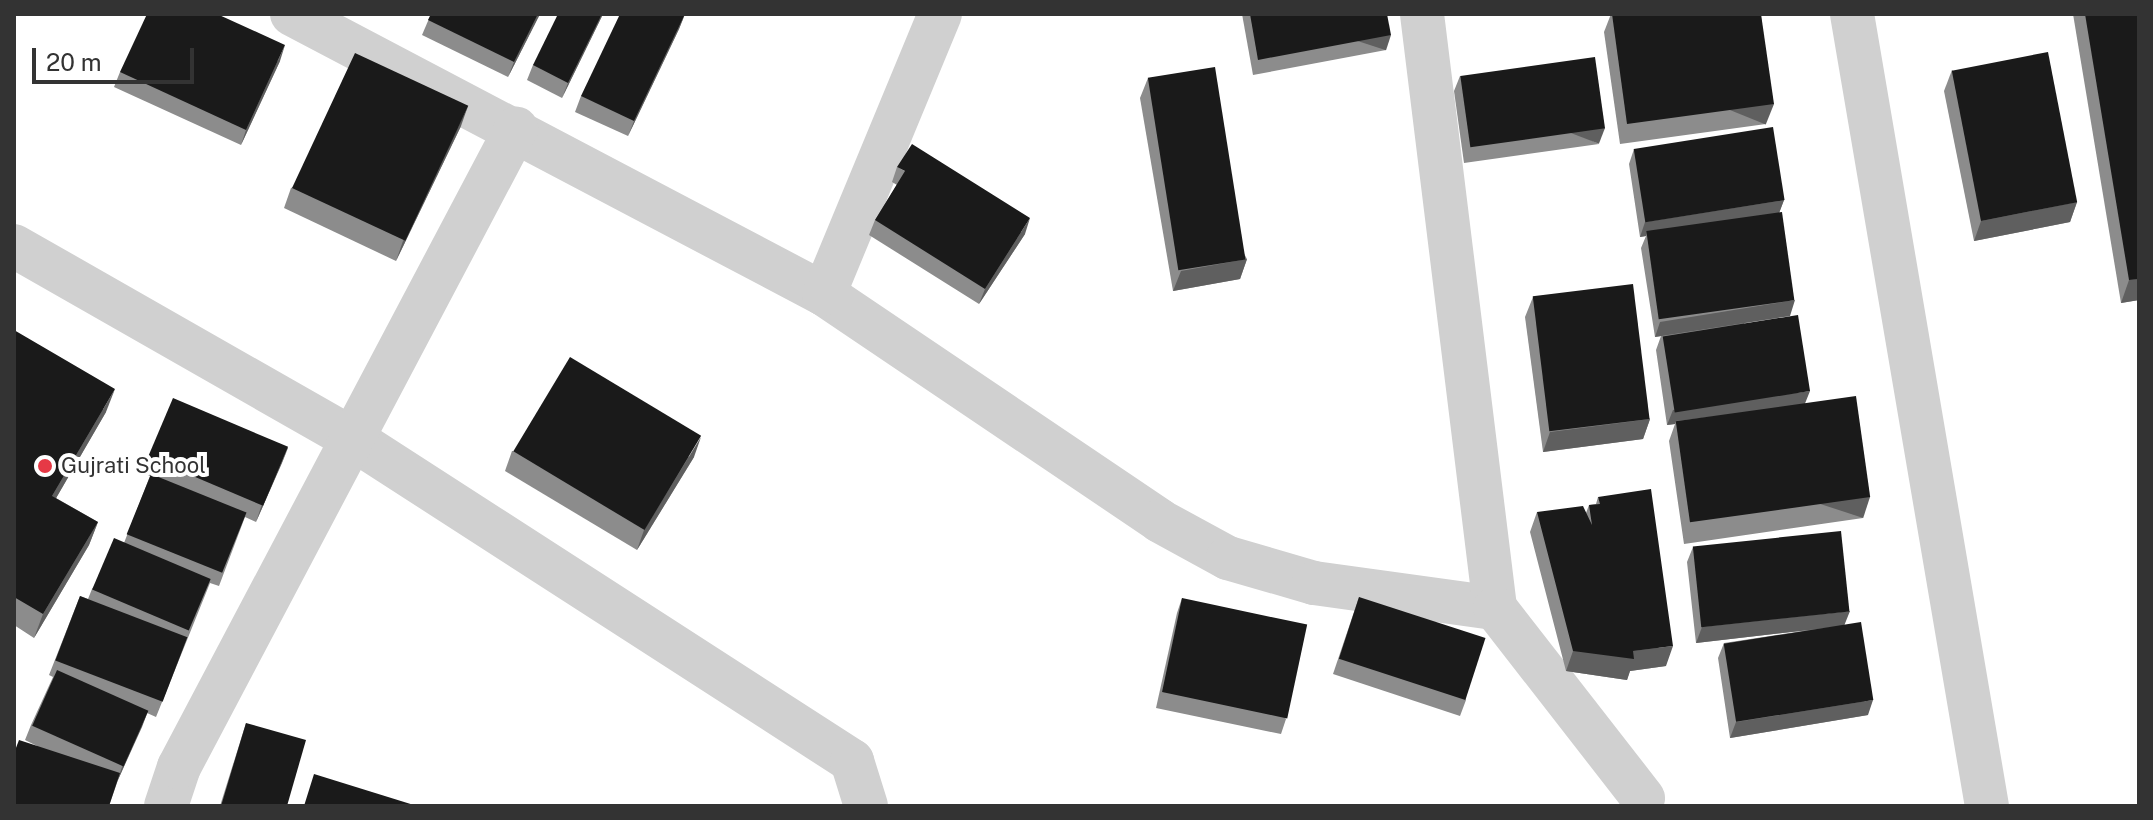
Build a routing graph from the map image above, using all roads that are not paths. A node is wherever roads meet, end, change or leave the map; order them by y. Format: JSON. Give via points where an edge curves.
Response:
{"nodes":[{"id":1,"x":292,"y":14,"type":"edge"},
{"id":2,"x":940,"y":14,"type":"edge"},
{"id":3,"x":1422,"y":14,"type":"edge"},
{"id":4,"x":1852,"y":14,"type":"edge"},
{"id":5,"x":516,"y":129,"type":"junction"},
{"id":6,"x":14,"y":246,"type":"edge"},
{"id":7,"x":824,"y":294,"type":"junction"},
{"id":8,"x":353,"y":439,"type":"junction"},
{"id":9,"x":1495,"y":608,"type":"junction"},
{"id":10,"x":1643,"y":798,"type":"dead end"},
{"id":11,"x":166,"y":806,"type":"edge"},
{"id":12,"x":866,"y":806,"type":"edge"},
{"id":13,"x":1987,"y":806,"type":"edge"}],
"edges":[{"from":1,"to":5,"type":"street"},
{"from":2,"to":7,"type":"street"},
{"from":3,"to":9,"type":"street"},
{"from":4,"to":13,"type":"street"},
{"from":5,"to":7,"type":"street"},
{"from":5,"to":8,"type":"street"},
{"from":6,"to":8,"type":"street"},
{"from":7,"to":9,"type":"street","via":[[1160,521],[1228,558],[1314,583]]},
{"from":8,"to":11,"type":"street","via":[[179,767]]},
{"from":8,"to":12,"type":"street","via":[[852,761]]},
{"from":9,"to":10,"type":"street"}]}
